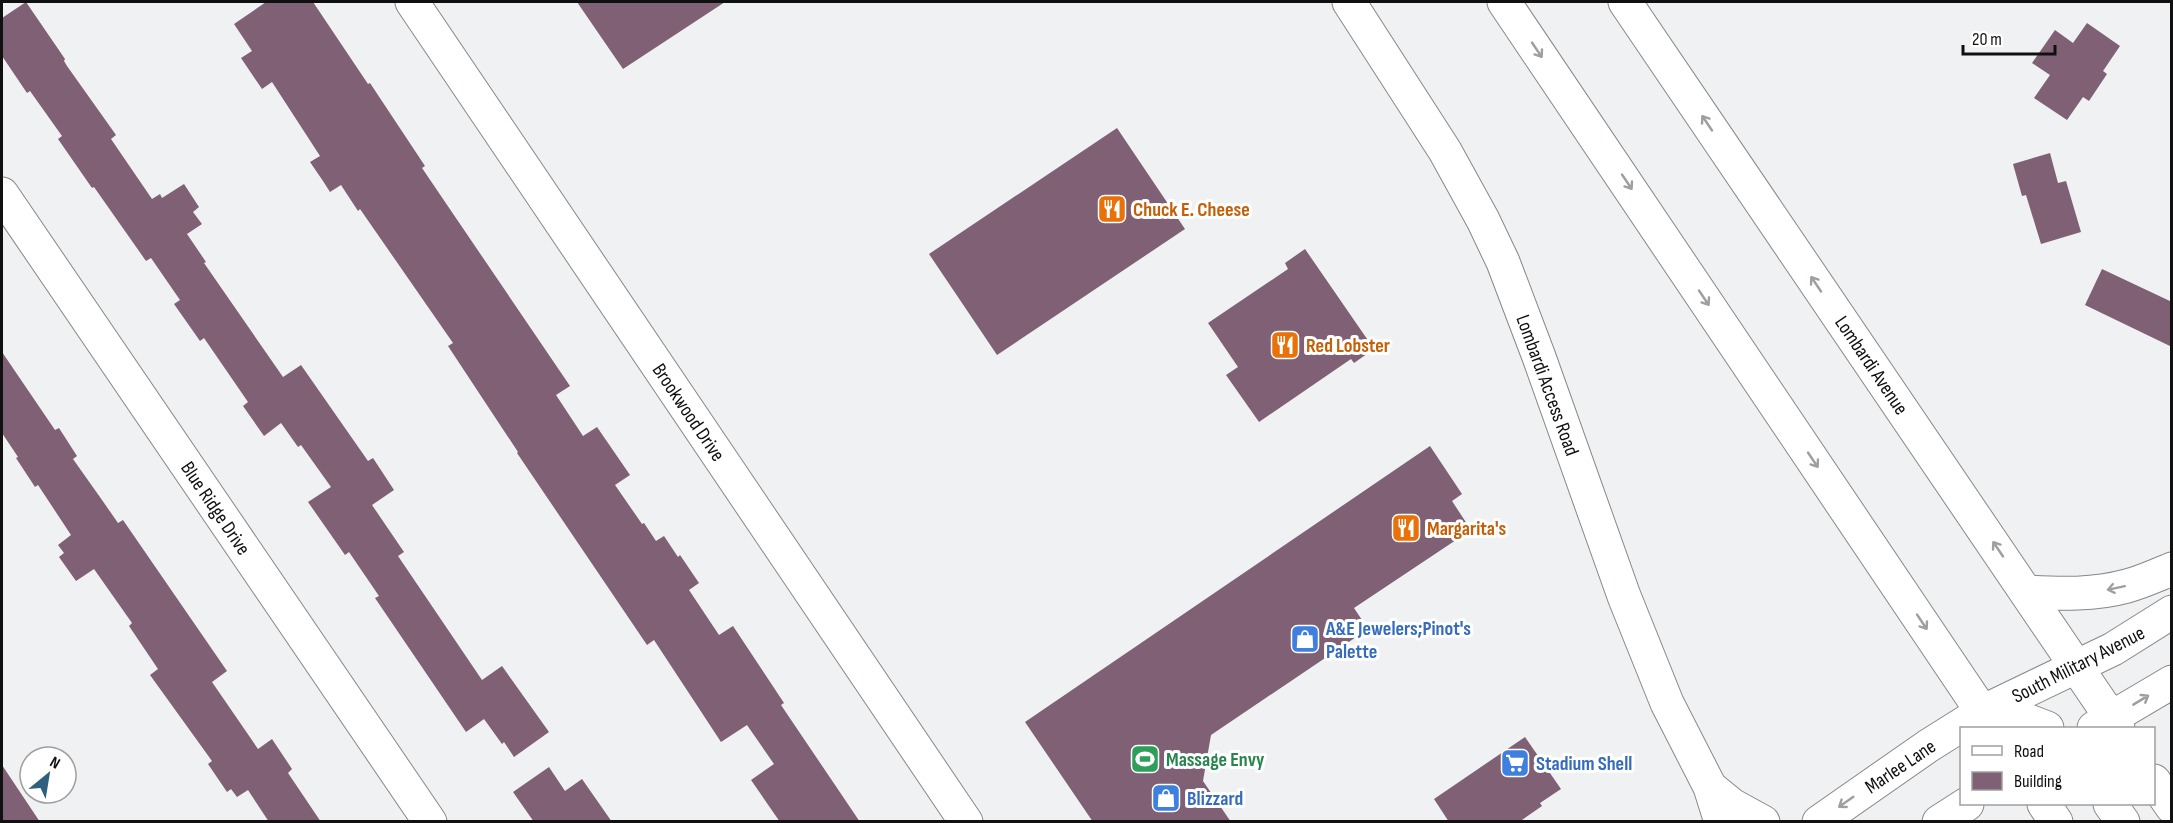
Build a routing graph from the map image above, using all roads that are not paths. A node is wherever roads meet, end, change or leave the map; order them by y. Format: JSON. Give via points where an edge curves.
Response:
{"nodes":[{"id":1,"x":412,"y":2,"type":"edge"},
{"id":2,"x":1349,"y":2,"type":"edge"},
{"id":3,"x":1504,"y":2,"type":"edge"},
{"id":4,"x":1625,"y":2,"type":"edge"},
{"id":5,"x":2,"y":194,"type":"edge"},
{"id":6,"x":2172,"y":569,"type":"edge"},
{"id":7,"x":2027,"y":592,"type":"junction"},
{"id":8,"x":2172,"y":612,"type":"edge"},
{"id":9,"x":2078,"y":667,"type":"junction"},
{"id":10,"x":2172,"y":682,"type":"edge"},
{"id":11,"x":1988,"y":720,"type":"edge"},
{"id":12,"x":2107,"y":725,"type":"edge"},
{"id":13,"x":1972,"y":727,"type":"edge"},
{"id":14,"x":2042,"y":727,"type":"edge"},
{"id":15,"x":1960,"y":732,"type":"edge"},
{"id":16,"x":2155,"y":782,"type":"edge"},
{"id":17,"x":1710,"y":787,"type":"junction"},
{"id":18,"x":1964,"y":805,"type":"edge"},
{"id":19,"x":2045,"y":805,"type":"edge"},
{"id":20,"x":2111,"y":805,"type":"edge"},
{"id":21,"x":2172,"y":807,"type":"edge"},
{"id":22,"x":430,"y":822,"type":"edge"},
{"id":23,"x":966,"y":822,"type":"edge"},
{"id":24,"x":1721,"y":822,"type":"edge"},
{"id":25,"x":1763,"y":822,"type":"edge"},
{"id":26,"x":1819,"y":822,"type":"edge"},
{"id":27,"x":1939,"y":822,"type":"edge"},
{"id":28,"x":2056,"y":822,"type":"edge"},
{"id":29,"x":2123,"y":822,"type":"edge"}],
"edges":[{"from":1,"to":23,"type":"street","name":"Brookwood Drive"},
{"from":2,"to":17,"type":"street","name":"Lombardi Access Road","via":[[1445,151],[1494,243],[1638,634],[1667,703]]},
{"from":3,"to":11,"type":"street","one_way":true},
{"from":7,"to":4,"type":"street","name":"Lombardi Avenue","one_way":true},
{"from":5,"to":22,"type":"street","name":"Blue Ridge Drive"},
{"from":6,"to":7,"type":"street","one_way":true,"via":[[2127,586],[2099,591]]},
{"from":7,"to":9,"type":"street","name":"Lombardi Avenue"},
{"from":8,"to":9,"type":"street","name":"South Military Avenue"},
{"from":9,"to":11,"type":"street","name":"South Military Avenue"},
{"from":9,"to":12,"type":"street","name":"Lombardi Avenue"},
{"from":12,"to":10,"type":"street","one_way":true},
{"from":11,"to":13,"type":"street","name":"Marlee Lane","one_way":true},
{"from":11,"to":14,"type":"street","via":[[2016,716]]},
{"from":15,"to":26,"type":"street","name":"Marlee Lane","one_way":true,"via":[[1928,746]]},
{"from":16,"to":21,"type":"street"},
{"from":17,"to":24,"type":"street","name":"Lombardi Access Road"},
{"from":17,"to":25,"type":"street","name":"Lombardi Access Road"},
{"from":18,"to":27,"type":"street"},
{"from":19,"to":28,"type":"street"},
{"from":20,"to":29,"type":"street"}]}
